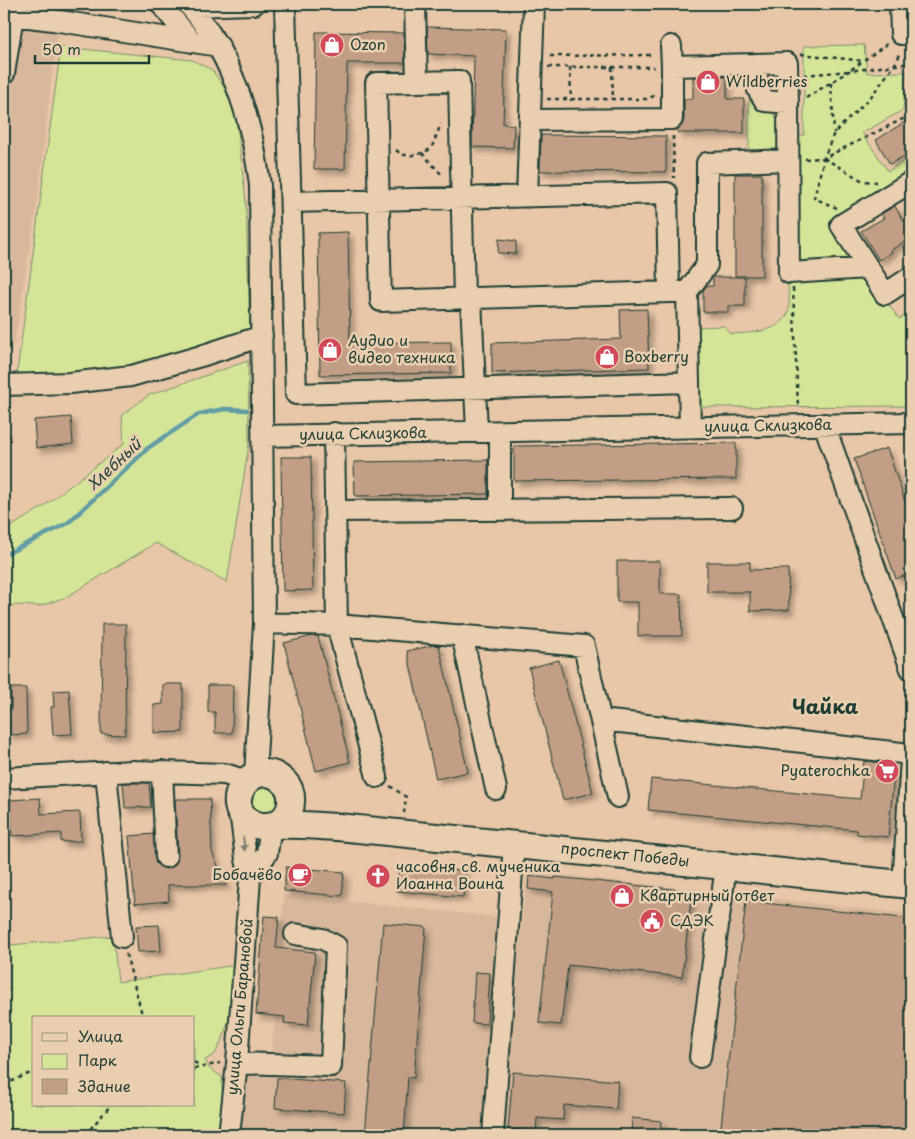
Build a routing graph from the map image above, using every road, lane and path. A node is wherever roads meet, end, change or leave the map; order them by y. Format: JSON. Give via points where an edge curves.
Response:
{"nodes":[{"id":1,"x":161,"y":4,"type":"edge"},
{"id":2,"x":254,"y":4,"type":"edge"},
{"id":3,"x":285,"y":4,"type":"edge"},
{"id":4,"x":415,"y":4,"type":"edge"},
{"id":5,"x":534,"y":4,"type":"edge"},
{"id":6,"x":900,"y":4,"type":"edge"},
{"id":7,"x":189,"y":5,"type":"edge"},
{"id":8,"x":71,"y":13,"type":"edge"},
{"id":9,"x":8,"y":15,"type":"edge"},
{"id":10,"x":906,"y":34,"type":"edge"},
{"id":11,"x":192,"y":42,"type":"junction"},
{"id":12,"x":219,"y":46,"type":"junction"},
{"id":13,"x":663,"y":51,"type":"joint"},
{"id":14,"x":550,"y":56,"type":"dead end"},
{"id":15,"x":911,"y":62,"type":"edge"},
{"id":16,"x":756,"y":64,"type":"junction"},
{"id":17,"x":895,"y":64,"type":"junction"},
{"id":18,"x":570,"y":67,"type":"junction"},
{"id":19,"x":612,"y":67,"type":"junction"},
{"id":20,"x":663,"y":67,"type":"junction"},
{"id":21,"x":532,"y":68,"type":"junction"},
{"id":22,"x":849,"y":71,"type":"junction"},
{"id":23,"x":4,"y":74,"type":"edge"},
{"id":24,"x":787,"y":76,"type":"junction"},
{"id":25,"x":417,"y":82,"type":"junction"},
{"id":26,"x":831,"y":83,"type":"junction"},
{"id":27,"x":672,"y":91,"type":"junction"},
{"id":28,"x":571,"y":99,"type":"junction"},
{"id":29,"x":613,"y":99,"type":"junction"},
{"id":30,"x":531,"y":100,"type":"junction"},
{"id":31,"x":788,"y":106,"type":"junction"},
{"id":32,"x":911,"y":115,"type":"edge"},
{"id":33,"x":441,"y":116,"type":"dead end"},
{"id":34,"x":672,"y":119,"type":"junction"},
{"id":35,"x":530,"y":120,"type":"junction"},
{"id":36,"x":572,"y":120,"type":"junction"},
{"id":37,"x":614,"y":120,"type":"junction"},
{"id":38,"x":834,"y":133,"type":"junction"},
{"id":39,"x":395,"y":148,"type":"dead end"},
{"id":40,"x":422,"y":152,"type":"junction"},
{"id":41,"x":824,"y":158,"type":"junction"},
{"id":42,"x":788,"y":160,"type":"junction"},
{"id":43,"x":910,"y":183,"type":"edge"},
{"id":44,"x":667,"y":193,"type":"junction"},
{"id":45,"x":527,"y":197,"type":"junction"},
{"id":46,"x":462,"y":198,"type":"junction"},
{"id":47,"x":379,"y":200,"type":"junction"},
{"id":48,"x":291,"y":202,"type":"junction"},
{"id":49,"x":848,"y":221,"type":"junction"},
{"id":50,"x":868,"y":268,"type":"junction"},
{"id":51,"x":792,"y":273,"type":"junction"},
{"id":52,"x":911,"y":278,"type":"edge"},
{"id":53,"x":678,"y":292,"type":"junction"},
{"id":54,"x":468,"y":298,"type":"junction"},
{"id":55,"x":262,"y":336,"type":"junction"},
{"id":56,"x":689,"y":382,"type":"junction"},
{"id":57,"x":4,"y":385,"type":"edge"},
{"id":58,"x":475,"y":389,"type":"junction"},
{"id":59,"x":798,"y":414,"type":"dead end"},
{"id":60,"x":911,"y":423,"type":"edge"},
{"id":61,"x":824,"y":424,"type":"junction"},
{"id":62,"x":690,"y":427,"type":"junction"},
{"id":63,"x":477,"y":432,"type":"junction"},
{"id":64,"x":500,"y":432,"type":"junction"},
{"id":65,"x":334,"y":433,"type":"junction"},
{"id":66,"x":263,"y":436,"type":"junction"},
{"id":67,"x":732,"y":508,"type":"dead end"},
{"id":68,"x":500,"y":509,"type":"junction"},
{"id":69,"x":335,"y":511,"type":"junction"},
{"id":70,"x":264,"y":623,"type":"junction"},
{"id":71,"x":337,"y":625,"type":"junction"},
{"id":72,"x":462,"y":635,"type":"junction"},
{"id":73,"x":911,"y":669,"type":"edge"},
{"id":74,"x":601,"y":720,"type":"junction"},
{"id":75,"x":258,"y":722,"type":"junction"},
{"id":76,"x":911,"y":754,"type":"edge"},
{"id":77,"x":911,"y":759,"type":"edge"},
{"id":78,"x":162,"y":771,"type":"junction"},
{"id":79,"x":106,"y":772,"type":"junction"},
{"id":80,"x":377,"y":777,"type":"joint"},
{"id":81,"x":4,"y":778,"type":"edge"},
{"id":82,"x":251,"y":778,"type":"junction"},
{"id":83,"x":287,"y":786,"type":"junction"},
{"id":84,"x":496,"y":790,"type":"dead end"},
{"id":85,"x":618,"y":797,"type":"dead end"},
{"id":86,"x":240,"y":810,"type":"junction"},
{"id":87,"x":404,"y":813,"type":"dead end"},
{"id":88,"x":273,"y":825,"type":"junction"},
{"id":89,"x":338,"y":827,"type":"junction"},
{"id":90,"x":514,"y":844,"type":"junction"},
{"id":91,"x":166,"y":857,"type":"dead end"},
{"id":92,"x":726,"y":866,"type":"junction"},
{"id":93,"x":250,"y":878,"type":"junction"},
{"id":94,"x":907,"y":885,"type":"edge"},
{"id":95,"x":295,"y":934,"type":"dead end"},
{"id":96,"x":122,"y":937,"type":"joint"},
{"id":97,"x":142,"y":1016,"type":"edge"},
{"id":98,"x":700,"y":1057,"type":"dead end"},
{"id":99,"x":195,"y":1063,"type":"edge"},
{"id":100,"x":237,"y":1063,"type":"junction"},
{"id":101,"x":201,"y":1066,"type":"junction"},
{"id":102,"x":195,"y":1069,"type":"edge"},
{"id":103,"x":32,"y":1074,"type":"edge"},
{"id":104,"x":4,"y":1085,"type":"edge"},
{"id":105,"x":110,"y":1106,"type":"edge"},
{"id":106,"x":85,"y":1135,"type":"edge"},
{"id":107,"x":229,"y":1135,"type":"edge"},
{"id":108,"x":493,"y":1135,"type":"edge"}],
"edges":[{"from":1,"to":11,"type":"street"},
{"from":2,"to":7,"type":"street"},
{"from":3,"to":48,"type":"street"},
{"from":4,"to":25,"type":"street"},
{"from":5,"to":21,"type":"street"},
{"from":6,"to":10,"type":"street"},
{"from":7,"to":12,"type":"street"},
{"from":8,"to":9,"type":"street"},
{"from":8,"to":11,"type":"street"},
{"from":9,"to":23,"type":"street"},
{"from":10,"to":22,"type":"path"},
{"from":11,"to":12,"type":"street"},
{"from":12,"to":55,"type":"street","via":[[243,106],[258,169]]},
{"from":13,"to":14,"type":"path"},
{"from":13,"to":20,"type":"street"},
{"from":15,"to":17,"type":"path"},
{"from":16,"to":20,"type":"street"},
{"from":16,"to":24,"type":"street","via":[[787,63]]},
{"from":16,"to":31,"type":"street","via":[[758,90],[765,102]]},
{"from":17,"to":22,"type":"path"},
{"from":17,"to":38,"type":"path","via":[[870,98]]},
{"from":18,"to":19,"type":"path"},
{"from":18,"to":21,"type":"path"},
{"from":18,"to":28,"type":"path"},
{"from":19,"to":20,"type":"path"},
{"from":19,"to":29,"type":"path"},
{"from":20,"to":27,"type":"street"},
{"from":21,"to":30,"type":"street"},
{"from":22,"to":24,"type":"path"},
{"from":22,"to":26,"type":"path"},
{"from":24,"to":31,"type":"street"},
{"from":25,"to":46,"type":"street","via":[[459,81]]},
{"from":25,"to":47,"type":"street","via":[[376,83]]},
{"from":26,"to":31,"type":"path"},
{"from":26,"to":38,"type":"path"},
{"from":27,"to":29,"type":"path","via":[[646,98]]},
{"from":27,"to":34,"type":"street"},
{"from":28,"to":29,"type":"path"},
{"from":28,"to":30,"type":"path"},
{"from":28,"to":36,"type":"path"},
{"from":29,"to":37,"type":"path"},
{"from":30,"to":35,"type":"street"},
{"from":31,"to":42,"type":"street"},
{"from":32,"to":41,"type":"path"},
{"from":33,"to":40,"type":"path","via":[[441,126],[431,149]]},
{"from":34,"to":37,"type":"street"},
{"from":34,"to":44,"type":"path","via":[[674,192]]},
{"from":35,"to":36,"type":"street"},
{"from":35,"to":45,"type":"street"},
{"from":36,"to":37,"type":"street"},
{"from":38,"to":41,"type":"path"},
{"from":39,"to":40,"type":"path","via":[[398,152],[415,156]]},
{"from":40,"to":46,"type":"path"},
{"from":41,"to":43,"type":"path","via":[[863,181]]},
{"from":41,"to":49,"type":"path","via":[[814,198],[836,207]]},
{"from":42,"to":51,"type":"street","via":[[789,273]]},
{"from":42,"to":53,"type":"street","via":[[707,163],[707,265]]},
{"from":43,"to":49,"type":"street"},
{"from":44,"to":45,"type":"street"},
{"from":44,"to":53,"type":"street"},
{"from":45,"to":46,"type":"street"},
{"from":46,"to":47,"type":"street"},
{"from":46,"to":54,"type":"street"},
{"from":47,"to":48,"type":"street"},
{"from":47,"to":54,"type":"street","via":[[381,300]]},
{"from":48,"to":58,"type":"street","via":[[296,394]]},
{"from":49,"to":50,"type":"street","via":[[841,225]]},
{"from":50,"to":51,"type":"street"},
{"from":50,"to":52,"type":"street","via":[[885,294]]},
{"from":51,"to":59,"type":"path"},
{"from":53,"to":54,"type":"street"},
{"from":53,"to":56,"type":"street"},
{"from":54,"to":58,"type":"street"},
{"from":55,"to":57,"type":"street","via":[[131,376],[70,383]]},
{"from":55,"to":66,"type":"street"},
{"from":56,"to":58,"type":"street"},
{"from":56,"to":62,"type":"street"},
{"from":58,"to":63,"type":"street"},
{"from":60,"to":61,"type":"street","name":"улица Склизкова"},
{"from":61,"to":62,"type":"street","name":"улица Склизкова"},
{"from":61,"to":73,"type":"street"},
{"from":62,"to":64,"type":"street","name":"улица Склизкова"},
{"from":63,"to":64,"type":"street","name":"улица Склизкова"},
{"from":63,"to":65,"type":"street","name":"улица Склизкова"},
{"from":64,"to":68,"type":"street"},
{"from":65,"to":66,"type":"street","name":"улица Склизкова"},
{"from":65,"to":69,"type":"street"},
{"from":66,"to":70,"type":"street"},
{"from":67,"to":68,"type":"street"},
{"from":68,"to":69,"type":"street"},
{"from":69,"to":71,"type":"street"},
{"from":70,"to":71,"type":"street"},
{"from":70,"to":75,"type":"street"},
{"from":71,"to":72,"type":"street"},
{"from":71,"to":80,"type":"street"},
{"from":72,"to":74,"type":"street","via":[[584,646]]},
{"from":72,"to":84,"type":"street"},
{"from":74,"to":76,"type":"street"},
{"from":74,"to":85,"type":"street"},
{"from":75,"to":82,"type":"street"},
{"from":75,"to":83,"type":"street","via":[[263,741]]},
{"from":77,"to":94,"type":"street"},
{"from":78,"to":79,"type":"street"},
{"from":78,"to":82,"type":"street"},
{"from":78,"to":91,"type":"street"},
{"from":79,"to":81,"type":"street"},
{"from":79,"to":96,"type":"street"},
{"from":80,"to":87,"type":"path","via":[[406,796]]},
{"from":82,"to":83,"type":"main road","name":"проспект Победы","via":[[270,774]]},
{"from":82,"to":86,"type":"main road","via":[[239,793]]},
{"from":83,"to":88,"type":"main road","via":[[290,810]]},
{"from":83,"to":89,"type":"main road","name":"проспект Победы","via":[[310,808]]},
{"from":86,"to":88,"type":"main road","name":"проспект Победы","via":[[252,824]]},
{"from":86,"to":93,"type":"street","name":"улица Ольги Барановой","one_way":true},
{"from":88,"to":89,"type":"main road","name":"проспект Победы"},
{"from":88,"to":93,"type":"street","via":[[267,853]]},
{"from":89,"to":90,"type":"main road","name":"проспект Победы"},
{"from":90,"to":92,"type":"main road","name":"проспект Победы"},
{"from":90,"to":108,"type":"street"},
{"from":92,"to":94,"type":"main road","name":"проспект Победы"},
{"from":92,"to":98,"type":"street"},
{"from":93,"to":100,"type":"street","name":"улица Ольги Барановой"},
{"from":95,"to":100,"type":"street","via":[[323,939],[336,946],[330,1066]]},
{"from":96,"to":97,"type":"path"},
{"from":99,"to":101,"type":"path"},
{"from":100,"to":101,"type":"path"},
{"from":100,"to":107,"type":"street","name":"улица Ольги Барановой"},
{"from":101,"to":102,"type":"path"},
{"from":103,"to":104,"type":"path"},
{"from":105,"to":106,"type":"path"}]}
